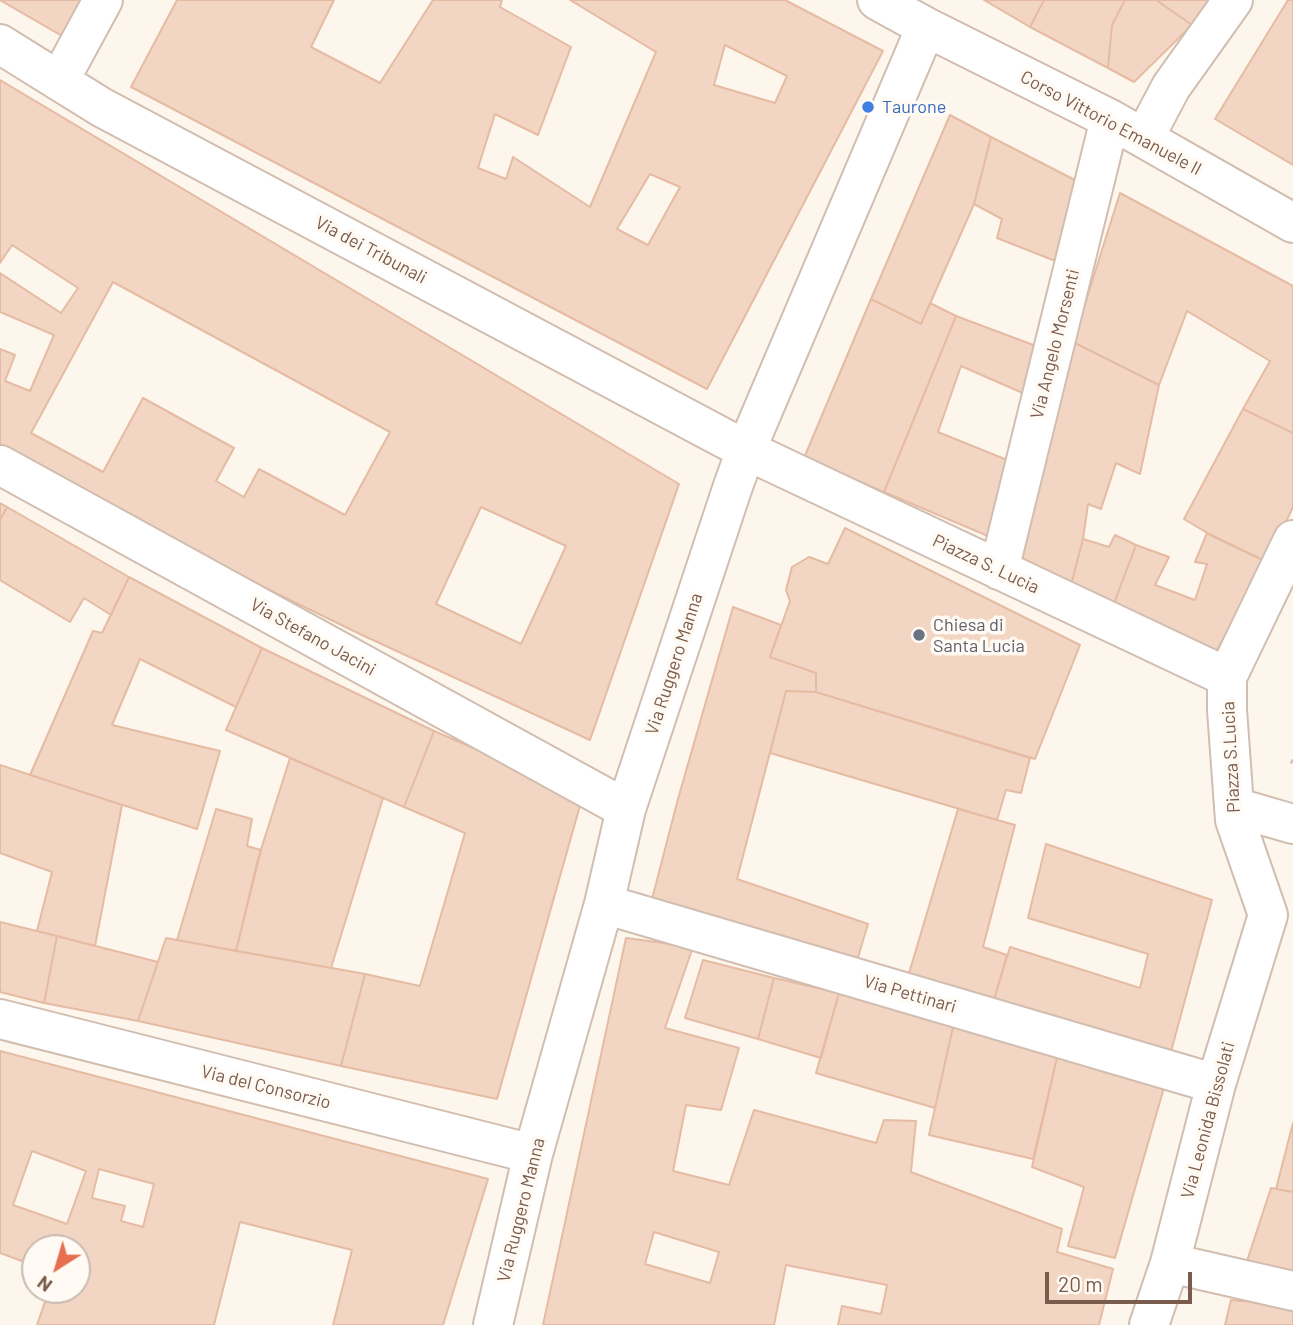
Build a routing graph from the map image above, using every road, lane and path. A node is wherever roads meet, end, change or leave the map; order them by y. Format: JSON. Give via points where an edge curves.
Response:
{"nodes":[{"id":1,"x":103,"y":0,"type":"edge"},
{"id":2,"x":877,"y":0,"type":"edge"},
{"id":3,"x":1233,"y":0,"type":"edge"},
{"id":4,"x":926,"y":27,"type":"junction"},
{"id":5,"x":0,"y":44,"type":"edge"},
{"id":6,"x":59,"y":80,"type":"junction"},
{"id":7,"x":1110,"y":119,"type":"junction"},
{"id":8,"x":1144,"y":138,"type":"junction"},
{"id":9,"x":1293,"y":223,"type":"edge"},
{"id":10,"x":746,"y":450,"type":"junction"},
{"id":11,"x":0,"y":465,"type":"edge"},
{"id":12,"x":1293,"y":540,"type":"edge"},
{"id":13,"x":999,"y":570,"type":"junction"},
{"id":14,"x":1227,"y":677,"type":"junction"},
{"id":15,"x":1234,"y":807,"type":"junction"},
{"id":16,"x":626,"y":809,"type":"junction"},
{"id":17,"x":1293,"y":824,"type":"edge"},
{"id":18,"x":604,"y":904,"type":"junction"},
{"id":19,"x":1280,"y":919,"type":"edge"},
{"id":20,"x":0,"y":1019,"type":"edge"},
{"id":21,"x":1216,"y":1084,"type":"junction"},
{"id":22,"x":533,"y":1154,"type":"junction"},
{"id":23,"x":1170,"y":1263,"type":"junction"},
{"id":24,"x":1293,"y":1290,"type":"edge"},
{"id":25,"x":493,"y":1325,"type":"edge"},
{"id":26,"x":1149,"y":1325,"type":"edge"}],
"edges":[{"from":1,"to":6,"type":"street"},
{"from":2,"to":4,"type":"street","name":"Corso Vittorio Emanuele II"},
{"from":3,"to":8,"type":"street","via":[[1171,87]]},
{"from":4,"to":7,"type":"street","name":"Corso Vittorio Emanuele II"},
{"from":4,"to":10,"type":"street","name":"Via Ruggero Manna"},
{"from":5,"to":6,"type":"street","name":"Via dei Tribunali"},
{"from":6,"to":10,"type":"street","name":"Via dei Tribunali","via":[[101,107]]},
{"from":7,"to":8,"type":"street","name":"Corso Vittorio Emanuele II"},
{"from":7,"to":13,"type":"street","name":"Via Angelo Morsenti"},
{"from":8,"to":9,"type":"street","name":"Corso Vittorio Emanuele II"},
{"from":10,"to":13,"type":"street","name":"Piazza S. Lucia"},
{"from":10,"to":16,"type":"street","name":"Via Ruggero Manna"},
{"from":11,"to":16,"type":"street","name":"Via Stefano Jacini"},
{"from":12,"to":14,"type":"street"},
{"from":13,"to":14,"type":"street","name":"Piazza S. Lucia"},
{"from":14,"to":15,"type":"street","name":"Piazza S.Lucia"},
{"from":15,"to":17,"type":"street"},
{"from":15,"to":19,"type":"street","name":"Piazza S.Lucia","via":[[1235,820]]},
{"from":16,"to":18,"type":"street","name":"Via Ruggero Manna"},
{"from":18,"to":21,"type":"street","name":"Via Pettinari"},
{"from":18,"to":22,"type":"street","name":"Via Ruggero Manna"},
{"from":19,"to":21,"type":"street","name":"Via Leonida Bissolati"},
{"from":20,"to":22,"type":"street","name":"Via del Consorzio"},
{"from":21,"to":23,"type":"street","name":"Via Leonida Bissolati"},
{"from":22,"to":25,"type":"street","name":"Via Ruggero Manna"},
{"from":23,"to":24,"type":"street"},
{"from":23,"to":26,"type":"street","name":"Via Leonida Bissolati"}]}
